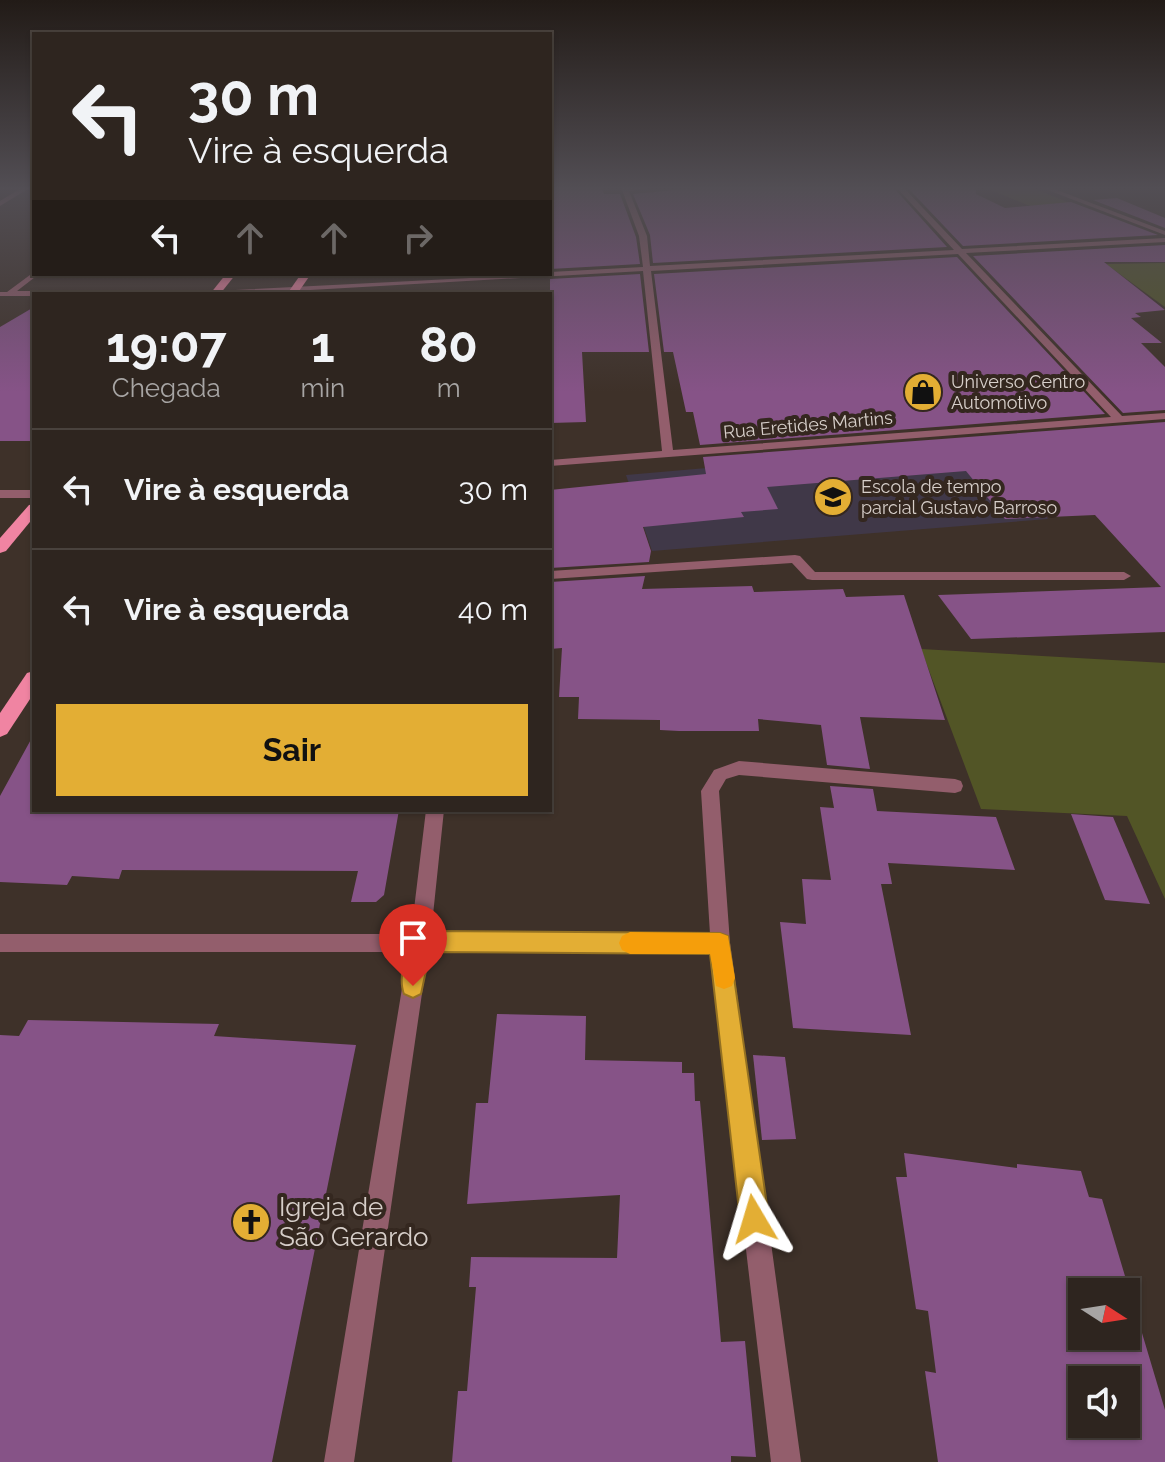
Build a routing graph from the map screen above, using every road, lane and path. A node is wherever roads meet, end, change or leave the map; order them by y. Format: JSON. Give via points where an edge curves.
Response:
{"nodes":[{"id":1,"x":644,"y":255,"type":"edge"},
{"id":2,"x":882,"y":255,"type":"edge"},
{"id":3,"x":965,"y":255,"type":"edge"},
{"id":4,"x":646,"y":271,"type":"junction"},
{"id":5,"x":32,"y":276,"type":"edge"},
{"id":6,"x":229,"y":276,"type":"edge"},
{"id":7,"x":295,"y":291,"type":"edge"},
{"id":8,"x":217,"y":292,"type":"edge"},
{"id":9,"x":268,"y":292,"type":"edge"},
{"id":10,"x":5,"y":294,"type":"edge"},
{"id":11,"x":32,"y":294,"type":"edge"},
{"id":12,"x":1165,"y":416,"type":"edge"},
{"id":13,"x":1119,"y":419,"type":"junction"},
{"id":14,"x":668,"y":455,"type":"junction"},
{"id":15,"x":552,"y":463,"type":"edge"},
{"id":16,"x":0,"y":494,"type":"edge"},
{"id":17,"x":32,"y":494,"type":"edge"},
{"id":18,"x":32,"y":510,"type":"edge"},
{"id":19,"x":0,"y":548,"type":"edge"},
{"id":20,"x":552,"y":575,"type":"edge"},
{"id":21,"x":1124,"y":576,"type":"dead end"},
{"id":22,"x":32,"y":681,"type":"edge"},
{"id":23,"x":0,"y":729,"type":"edge"},
{"id":24,"x":955,"y":786,"type":"dead end"},
{"id":25,"x":435,"y":812,"type":"edge"},
{"id":26,"x":420,"y":942,"type":"junction"},
{"id":27,"x":0,"y":943,"type":"edge"},
{"id":28,"x":720,"y":943,"type":"junction"},
{"id":29,"x":339,"y":1462,"type":"edge"},
{"id":30,"x":786,"y":1462,"type":"edge"}],
"edges":[{"from":1,"to":4,"type":"street"},
{"from":2,"to":4,"type":"street"},
{"from":3,"to":13,"type":"street"},
{"from":4,"to":7,"type":"street"},
{"from":4,"to":14,"type":"street"},
{"from":5,"to":10,"type":"street"},
{"from":6,"to":8,"type":"main road"},
{"from":7,"to":9,"type":"street"},
{"from":10,"to":11,"type":"street"},
{"from":12,"to":13,"type":"street","name":"Rua Eretides Martins"},
{"from":13,"to":14,"type":"street","name":"Rua Eretides Martins"},
{"from":14,"to":15,"type":"street","name":"Rua Eretides Martins"},
{"from":16,"to":17,"type":"street"},
{"from":18,"to":19,"type":"main road"},
{"from":20,"to":21,"type":"street","via":[[795,559],[812,576]]},
{"from":22,"to":23,"type":"main road"},
{"from":24,"to":28,"type":"street","via":[[724,771],[710,791]]},
{"from":25,"to":26,"type":"street"},
{"from":26,"to":27,"type":"street"},
{"from":26,"to":28,"type":"street"},
{"from":26,"to":29,"type":"street"},
{"from":28,"to":30,"type":"street"}]}
